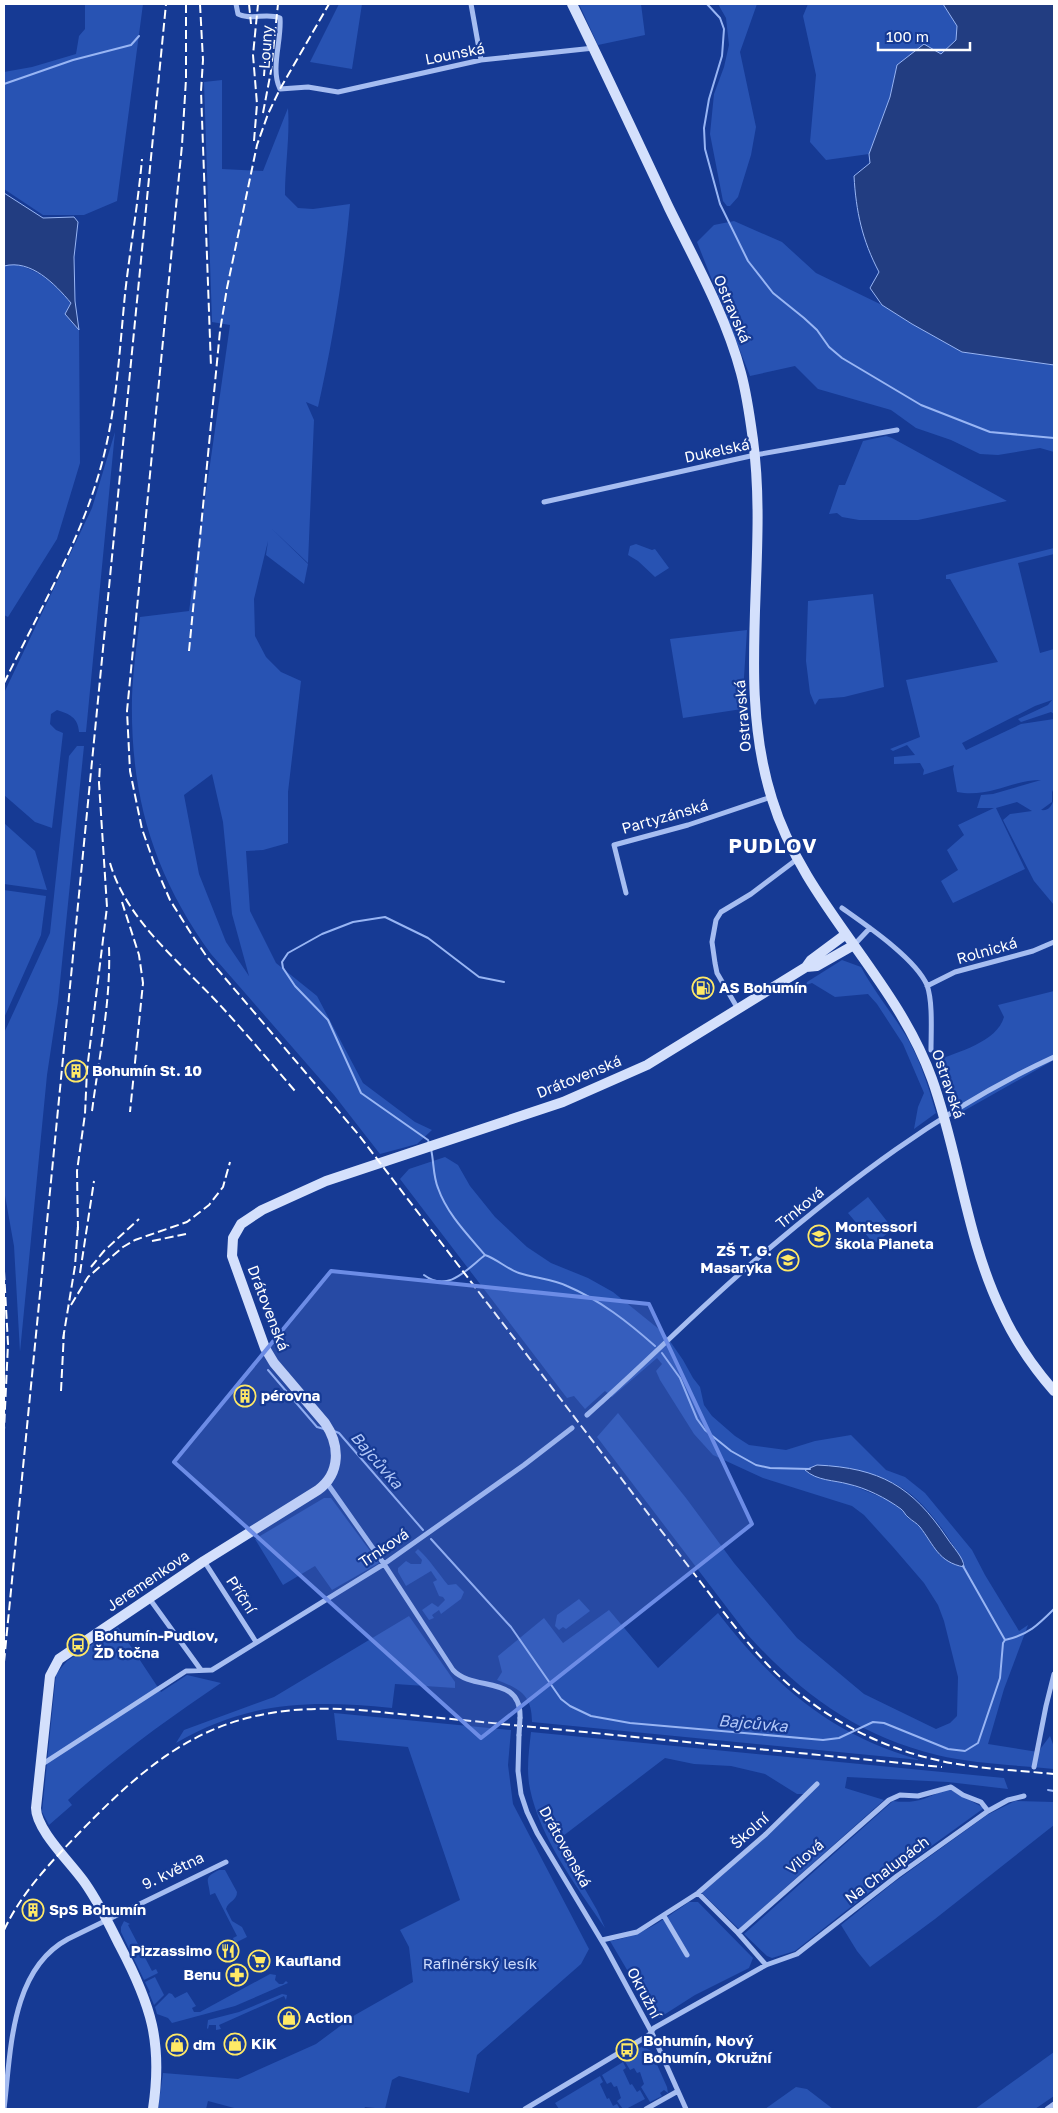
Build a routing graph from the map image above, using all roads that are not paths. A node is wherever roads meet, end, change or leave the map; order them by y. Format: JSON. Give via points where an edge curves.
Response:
{"nodes":[{"id":1,"x":236,"y":4,"type":"edge"},
{"id":2,"x":472,"y":4,"type":"edge"},
{"id":3,"x":572,"y":4,"type":"edge"},
{"id":4,"x":594,"y":48,"type":"junction"},
{"id":5,"x":481,"y":60,"type":"junction"},
{"id":6,"x":322,"y":90,"type":"joint"},
{"id":7,"x":897,"y":430,"type":"dead end"},
{"id":8,"x":755,"y":455,"type":"junction"},
{"id":9,"x":544,"y":502,"type":"dead end"},
{"id":10,"x":771,"y":797,"type":"junction"},
{"id":11,"x":796,"y":860,"type":"junction"},
{"id":12,"x":626,"y":893,"type":"dead end"},
{"id":13,"x":842,"y":908,"type":"dead end"},
{"id":14,"x":870,"y":928,"type":"junction"},
{"id":15,"x":846,"y":934,"type":"junction"},
{"id":16,"x":1054,"y":942,"type":"edge"},
{"id":17,"x":854,"y":944,"type":"junction"},
{"id":18,"x":806,"y":967,"type":"junction"},
{"id":19,"x":927,"y":986,"type":"junction"},
{"id":20,"x":738,"y":1008,"type":"junction"},
{"id":21,"x":932,"y":1050,"type":"dead end"},
{"id":22,"x":1054,"y":1057,"type":"edge"},
{"id":23,"x":944,"y":1116,"type":"junction"},
{"id":24,"x":1054,"y":1391,"type":"edge"},
{"id":25,"x":587,"y":1415,"type":"dead end"},
{"id":26,"x":572,"y":1428,"type":"dead end"},
{"id":27,"x":327,"y":1483,"type":"junction"},
{"id":28,"x":204,"y":1561,"type":"junction"},
{"id":29,"x":384,"y":1564,"type":"junction"},
{"id":30,"x":149,"y":1598,"type":"junction"},
{"id":31,"x":256,"y":1642,"type":"junction"},
{"id":32,"x":201,"y":1670,"type":"junction"},
{"id":33,"x":1054,"y":1674,"type":"edge"},
{"id":34,"x":40,"y":1766,"type":"junction"},
{"id":35,"x":1034,"y":1766,"type":"dead end"},
{"id":36,"x":817,"y":1784,"type":"dead end"},
{"id":37,"x":1024,"y":1796,"type":"dead end"},
{"id":38,"x":988,"y":1811,"type":"junction"},
{"id":39,"x":226,"y":1862,"type":"dead end"},
{"id":40,"x":698,"y":1893,"type":"junction"},
{"id":41,"x":664,"y":1916,"type":"junction"},
{"id":42,"x":107,"y":1920,"type":"junction"},
{"id":43,"x":738,"y":1933,"type":"junction"},
{"id":44,"x":602,"y":1940,"type":"junction"},
{"id":45,"x":687,"y":1955,"type":"dead end"},
{"id":46,"x":766,"y":1964,"type":"junction"},
{"id":47,"x":652,"y":2033,"type":"junction"},
{"id":48,"x":678,"y":2091,"type":"junction"},
{"id":49,"x":1054,"y":2104,"type":"edge"},
{"id":50,"x":4,"y":2109,"type":"edge"},
{"id":51,"x":153,"y":2109,"type":"edge"},
{"id":52,"x":525,"y":2109,"type":"edge"},
{"id":53,"x":646,"y":2109,"type":"edge"},
{"id":54,"x":686,"y":2109,"type":"edge"},
{"id":55,"x":1047,"y":2109,"type":"edge"}],
"edges":[{"from":1,"to":6,"type":"street","name":"Louny","via":[[238,14],[244,17],[280,18],[276,80],[280,89],[308,87]]},
{"from":2,"to":5,"type":"street"},
{"from":3,"to":4,"type":"street","name":"Ostravská"},
{"from":4,"to":5,"type":"street","name":"Lounská"},
{"from":4,"to":8,"type":"street","name":"Ostravská","via":[[727,332],[742,377]]},
{"from":5,"to":6,"type":"street","name":"Lounská","via":[[338,92]]},
{"from":7,"to":8,"type":"street","name":"Dukelská"},
{"from":8,"to":9,"type":"street","name":"Dukelská"},
{"from":8,"to":10,"type":"street","name":"Ostravská","via":[[758,526],[754,690],[757,731]]},
{"from":10,"to":11,"type":"street","name":"Ostravská"},
{"from":10,"to":12,"type":"street","name":"Partyzánská","via":[[688,825],[614,845]]},
{"from":11,"to":15,"type":"street","name":"Ostravská"},
{"from":11,"to":20,"type":"street","via":[[722,912],[716,920],[712,942],[717,973]]},
{"from":13,"to":14,"type":"street"},
{"from":14,"to":17,"type":"street"},
{"from":14,"to":19,"type":"street","via":[[911,964]]},
{"from":15,"to":17,"type":"street","name":"Ostravská"},
{"from":15,"to":18,"type":"street","name":"Drátovenská"},
{"from":16,"to":19,"type":"street","name":"Rolnická","via":[[1033,951],[955,972]]},
{"from":17,"to":18,"type":"street","name":"Drátovenská","via":[[817,966]]},
{"from":17,"to":23,"type":"street","name":"Ostravská","via":[[917,1042]]},
{"from":18,"to":20,"type":"street","name":"Drátovenská"},
{"from":19,"to":21,"type":"street","name":"Ostravská"},
{"from":20,"to":27,"type":"street","name":"Drátovenská","via":[[647,1065],[597,1088],[520,1117],[364,1167],[288,1197],[250,1216],[235,1233],[232,1256],[265,1348],[332,1434],[336,1455]]},
{"from":22,"to":23,"type":"street","name":"Trnková"},
{"from":23,"to":24,"type":"street","name":"Ostravská","via":[[973,1229],[994,1294],[1028,1356]]},
{"from":23,"to":25,"type":"street","name":"Trnková","via":[[750,1264]]},
{"from":26,"to":29,"type":"street","name":"Trnková"},
{"from":27,"to":28,"type":"street","name":"Jeremenkova"},
{"from":27,"to":29,"type":"street","name":"Drátovenská"},
{"from":28,"to":30,"type":"street","name":"Jeremenkova"},
{"from":28,"to":31,"type":"street","name":"Příční"},
{"from":29,"to":31,"type":"street","name":"Trnková"},
{"from":29,"to":44,"type":"street","name":"Drátovenská","bridge":true,"via":[[453,1670],[468,1680],[498,1686],[510,1692],[519,1703],[518,1771],[527,1812]]},
{"from":30,"to":32,"type":"street"},
{"from":30,"to":34,"type":"street","name":"Jeremenkova","via":[[67,1653],[54,1666],[50,1676]]},
{"from":31,"to":32,"type":"street","name":"Trnková","via":[[212,1670]]},
{"from":32,"to":34,"type":"street","name":"Trnková","via":[[186,1671]]},
{"from":33,"to":35,"type":"street"},
{"from":34,"to":42,"type":"street","name":"Jeremenkova","via":[[38,1819],[85,1882]]},
{"from":36,"to":40,"type":"street","name":"Školní"},
{"from":37,"to":38,"type":"street","name":"Na Chalupách"},
{"from":38,"to":43,"type":"street","name":"Vilová","via":[[981,1802],[951,1787],[889,1800]]},
{"from":38,"to":46,"type":"street","name":"Na Chalupách","via":[[897,1876],[797,1954]]},
{"from":39,"to":42,"type":"street","name":"9. května"},
{"from":40,"to":41,"type":"street","name":"Školní"},
{"from":40,"to":43,"type":"street"},
{"from":41,"to":44,"type":"street","name":"Školní","via":[[630,1935]]},
{"from":41,"to":45,"type":"street"},
{"from":42,"to":50,"type":"street","name":"9. května","via":[[59,1944],[34,1972],[19,2010]]},
{"from":42,"to":51,"type":"street","via":[[150,2010],[157,2054]]},
{"from":43,"to":46,"type":"street"},
{"from":44,"to":47,"type":"street","name":"Okružní"},
{"from":46,"to":47,"type":"street","name":"Na Chalupách","via":[[654,2028]]},
{"from":47,"to":48,"type":"street"},
{"from":47,"to":52,"type":"street","name":"Okružní"},
{"from":48,"to":53,"type":"street"},
{"from":48,"to":54,"type":"street"},
{"from":49,"to":55,"type":"street"}]}
